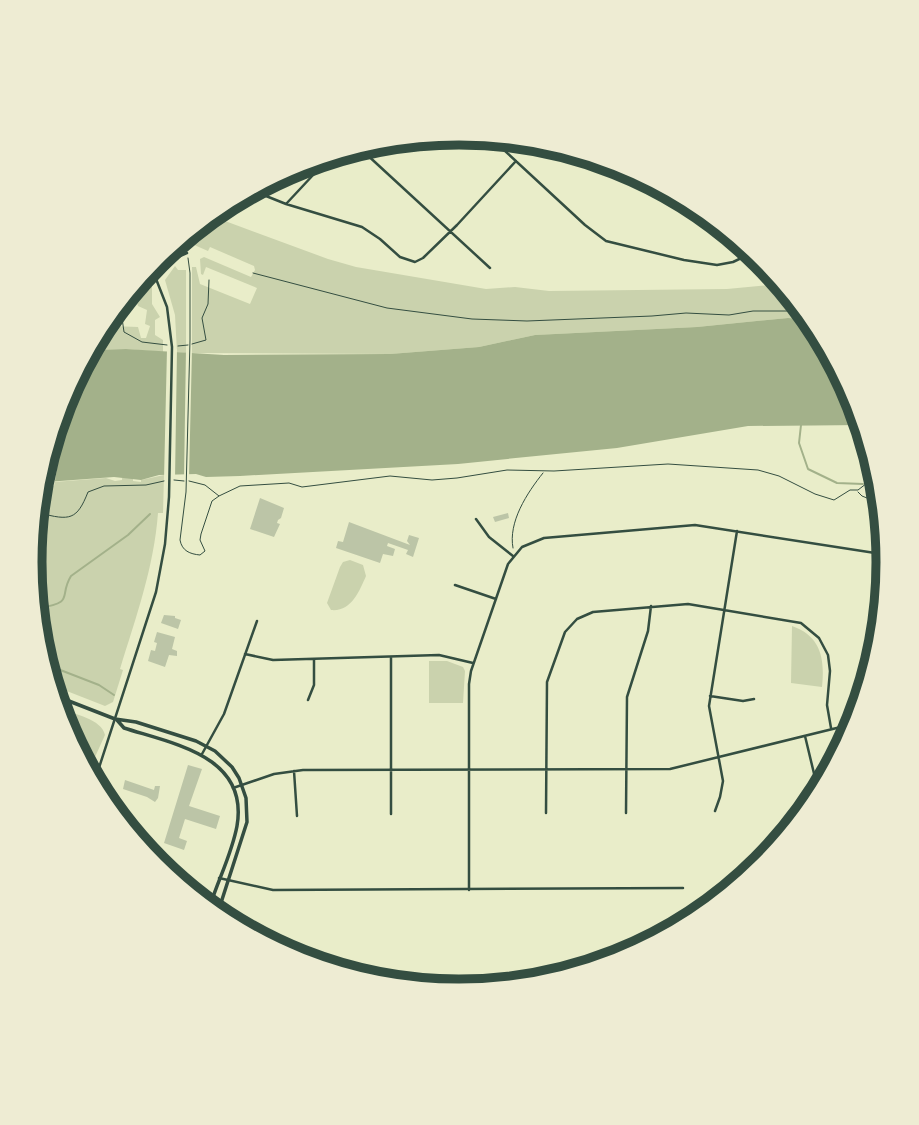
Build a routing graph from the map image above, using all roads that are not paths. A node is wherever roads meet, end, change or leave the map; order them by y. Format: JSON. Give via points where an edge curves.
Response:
{"nodes":[{"id":1,"x":501,"y":148,"type":"edge"},
{"id":2,"x":368,"y":155,"type":"edge"},
{"id":3,"x":516,"y":162,"type":"junction"},
{"id":4,"x":316,"y":171,"type":"edge"},
{"id":5,"x":263,"y":195,"type":"edge"},
{"id":6,"x":286,"y":204,"type":"junction"},
{"id":7,"x":450,"y":231,"type":"junction"},
{"id":8,"x":187,"y":253,"type":"road end"},
{"id":9,"x":744,"y":257,"type":"edge"},
{"id":10,"x":174,"y":258,"type":"edge"},
{"id":11,"x":490,"y":268,"type":"dead end"},
{"id":12,"x":156,"y":276,"type":"edge"},
{"id":13,"x":476,"y":519,"type":"dead end"},
{"id":14,"x":737,"y":531,"type":"junction"},
{"id":15,"x":877,"y":553,"type":"edge"},
{"id":16,"x":513,"y":557,"type":"junction"},
{"id":17,"x":455,"y":585,"type":"dead end"},
{"id":18,"x":496,"y":599,"type":"junction"},
{"id":19,"x":651,"y":606,"type":"junction"},
{"id":20,"x":724,"y":610,"type":"junction"},
{"id":21,"x":257,"y":621,"type":"dead end"},
{"id":22,"x":245,"y":654,"type":"junction"},
{"id":23,"x":391,"y":657,"type":"junction"},
{"id":24,"x":314,"y":659,"type":"junction"},
{"id":25,"x":473,"y":663,"type":"junction"},
{"id":26,"x":710,"y":696,"type":"junction"},
{"id":27,"x":308,"y":699,"type":"dead end"},
{"id":28,"x":754,"y":699,"type":"dead end"},
{"id":29,"x":65,"y":700,"type":"edge"},
{"id":30,"x":115,"y":719,"type":"junction"},
{"id":31,"x":843,"y":726,"type":"edge"},
{"id":32,"x":832,"y":729,"type":"junction"},
{"id":33,"x":805,"y":736,"type":"junction"},
{"id":34,"x":207,"y":746,"type":"junction"},
{"id":35,"x":202,"y":754,"type":"junction"},
{"id":36,"x":719,"y":757,"type":"junction"},
{"id":37,"x":546,"y":769,"type":"junction"},
{"id":38,"x":626,"y":769,"type":"junction"},
{"id":39,"x":391,"y":770,"type":"junction"},
{"id":40,"x":469,"y":770,"type":"junction"},
{"id":41,"x":98,"y":771,"type":"edge"},
{"id":42,"x":294,"y":771,"type":"junction"},
{"id":43,"x":816,"y":780,"type":"edge"},
{"id":44,"x":242,"y":785,"type":"junction"},
{"id":45,"x":233,"y":788,"type":"junction"},
{"id":46,"x":715,"y":811,"type":"dead end"},
{"id":47,"x":546,"y":813,"type":"dead end"},
{"id":48,"x":626,"y":813,"type":"dead end"},
{"id":49,"x":391,"y":814,"type":"dead end"},
{"id":50,"x":297,"y":816,"type":"dead end"},
{"id":51,"x":219,"y":878,"type":"junction"},
{"id":52,"x":229,"y":881,"type":"junction"},
{"id":53,"x":683,"y":888,"type":"dead end"},
{"id":54,"x":469,"y":890,"type":"junction"},
{"id":55,"x":212,"y":899,"type":"edge"},
{"id":56,"x":221,"y":905,"type":"edge"}],
"edges":[{"from":1,"to":3,"type":"street"},
{"from":2,"to":7,"type":"street"},
{"from":3,"to":7,"type":"street"},
{"from":3,"to":9,"type":"street","via":[[589,229],[616,244],[717,265]]},
{"from":4,"to":6,"type":"street"},
{"from":5,"to":6,"type":"street"},
{"from":6,"to":7,"type":"street","via":[[362,227],[412,262],[423,258]]},
{"from":7,"to":11,"type":"street"},
{"from":8,"to":10,"type":"street"},
{"from":12,"to":30,"type":"street","via":[[172,335],[170,497],[159,583]]},
{"from":13,"to":16,"type":"street"},
{"from":14,"to":15,"type":"street"},
{"from":14,"to":16,"type":"street","via":[[685,526],[544,538]]},
{"from":14,"to":20,"type":"street"},
{"from":16,"to":18,"type":"street"},
{"from":17,"to":18,"type":"street"},
{"from":18,"to":25,"type":"street"},
{"from":19,"to":20,"type":"street","via":[[688,604]]},
{"from":19,"to":37,"type":"street","via":[[593,612],[577,619],[565,632],[547,685]]},
{"from":19,"to":38,"type":"street","via":[[627,697]]},
{"from":20,"to":26,"type":"street"},
{"from":20,"to":32,"type":"street","via":[[795,621],[817,636],[830,665],[827,705]]},
{"from":21,"to":22,"type":"street"},
{"from":22,"to":24,"type":"street","via":[[273,660]]},
{"from":22,"to":34,"type":"street","via":[[225,714]]},
{"from":23,"to":24,"type":"street"},
{"from":23,"to":25,"type":"street","via":[[443,655]]},
{"from":23,"to":39,"type":"street"},
{"from":24,"to":27,"type":"street","via":[[314,685]]},
{"from":25,"to":40,"type":"street"},
{"from":26,"to":28,"type":"street"},
{"from":26,"to":36,"type":"street","via":[[709,714]]},
{"from":29,"to":30,"type":"main road"},
{"from":30,"to":34,"type":"main road","via":[[145,724]]},
{"from":30,"to":35,"type":"main road","via":[[124,728]]},
{"from":30,"to":41,"type":"street"},
{"from":31,"to":32,"type":"street"},
{"from":32,"to":33,"type":"street"},
{"from":33,"to":36,"type":"street"},
{"from":33,"to":43,"type":"street"},
{"from":34,"to":35,"type":"street"},
{"from":34,"to":44,"type":"main road","via":[[232,767]]},
{"from":35,"to":45,"type":"main road","via":[[222,770]]},
{"from":36,"to":38,"type":"street","via":[[675,768]]},
{"from":36,"to":46,"type":"street","via":[[723,785]]},
{"from":37,"to":38,"type":"street"},
{"from":37,"to":40,"type":"street"},
{"from":37,"to":47,"type":"street"},
{"from":38,"to":48,"type":"street"},
{"from":39,"to":40,"type":"street"},
{"from":39,"to":42,"type":"street"},
{"from":39,"to":49,"type":"street"},
{"from":40,"to":54,"type":"street"},
{"from":42,"to":44,"type":"street"},
{"from":42,"to":50,"type":"street"},
{"from":44,"to":45,"type":"street"},
{"from":44,"to":52,"type":"main road","via":[[247,822]]},
{"from":45,"to":51,"type":"main road","via":[[237,824]]},
{"from":51,"to":52,"type":"street"},
{"from":51,"to":55,"type":"main road"},
{"from":52,"to":54,"type":"street","via":[[273,890]]},
{"from":52,"to":56,"type":"main road"},
{"from":53,"to":54,"type":"street"}]}
